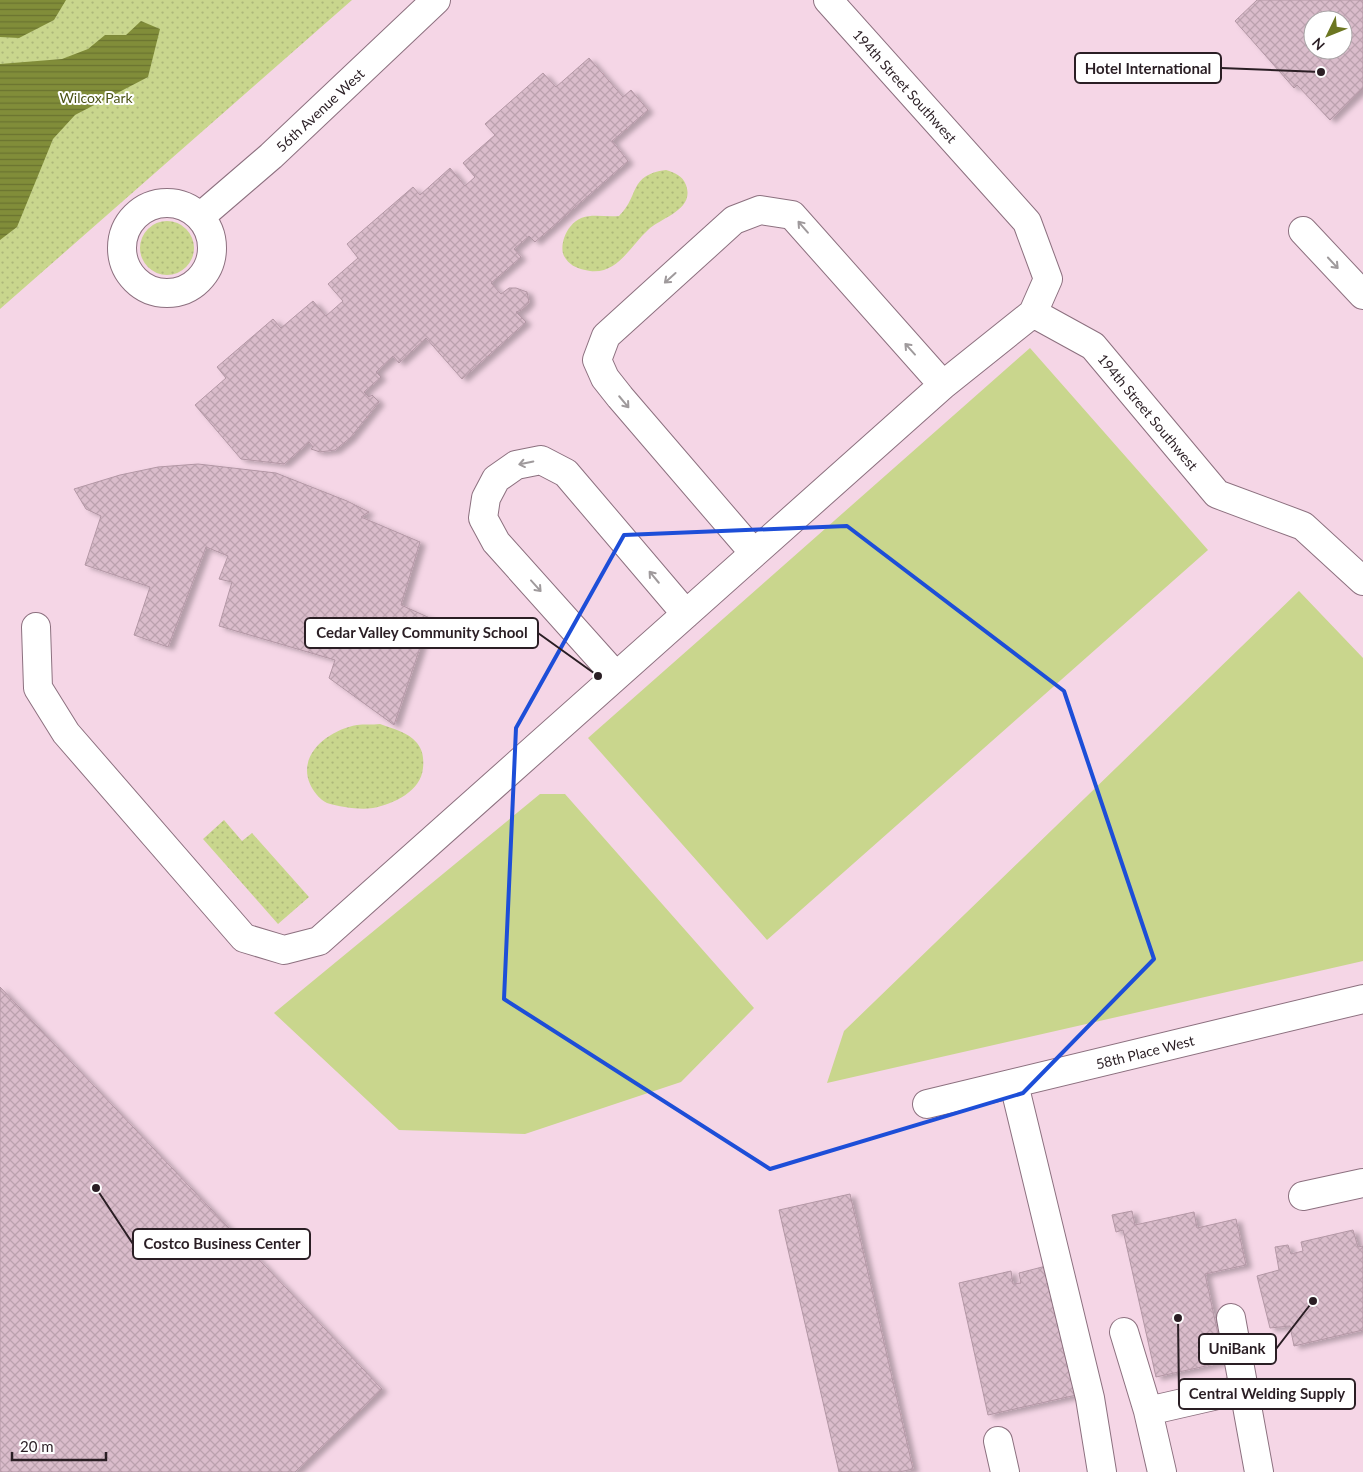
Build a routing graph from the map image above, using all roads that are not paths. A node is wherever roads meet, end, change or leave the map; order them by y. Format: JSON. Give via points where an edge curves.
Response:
{"nodes":[{"id":1,"x":436,"y":0,"type":"edge"},
{"id":2,"x":828,"y":0,"type":"edge"},
{"id":3,"x":200,"y":217,"type":"dead end"},
{"id":4,"x":1303,"y":231,"type":"dead end"},
{"id":5,"x":1363,"y":295,"type":"edge"},
{"id":6,"x":1032,"y":313,"type":"junction"},
{"id":7,"x":943,"y":385,"type":"junction"},
{"id":8,"x":754,"y":553,"type":"junction"},
{"id":9,"x":1363,"y":581,"type":"edge"},
{"id":10,"x":686,"y":614,"type":"junction"},
{"id":11,"x":36,"y":627,"type":"dead end"},
{"id":12,"x":616,"y":676,"type":"junction"},
{"id":13,"x":1363,"y":999,"type":"edge"},
{"id":14,"x":1014,"y":1084,"type":"junction"},
{"id":15,"x":927,"y":1104,"type":"dead end"},
{"id":16,"x":1363,"y":1183,"type":"edge"},
{"id":17,"x":1303,"y":1196,"type":"dead end"},
{"id":18,"x":1231,"y":1318,"type":"dead end"},
{"id":19,"x":1124,"y":1332,"type":"dead end"},
{"id":20,"x":1244,"y":1389,"type":"junction"},
{"id":21,"x":1148,"y":1412,"type":"junction"},
{"id":22,"x":998,"y":1441,"type":"dead end"},
{"id":23,"x":1005,"y":1472,"type":"edge"},
{"id":24,"x":1102,"y":1472,"type":"edge"},
{"id":25,"x":1162,"y":1472,"type":"edge"},
{"id":26,"x":1259,"y":1472,"type":"edge"}],
"edges":[{"from":1,"to":3,"type":"street","name":"56th Avenue West","via":[[271,156]]},
{"from":2,"to":6,"type":"street","name":"194th Street Southwest","via":[[1027,222],[1048,279]]},
{"from":4,"to":5,"type":"street","one_way":true},
{"from":6,"to":7,"type":"street"},
{"from":6,"to":9,"type":"street","name":"194th Street Southwest","via":[[1093,346],[1217,494],[1303,526]]},
{"from":7,"to":8,"type":"street"},
{"from":7,"to":8,"type":"street","one_way":true,"via":[[792,215],[760,210],[734,220],[606,336],[597,360],[605,378],[620,397]]},
{"from":8,"to":10,"type":"street"},
{"from":10,"to":12,"type":"street"},
{"from":10,"to":12,"type":"street","one_way":true,"via":[[566,473],[541,460],[516,465],[496,479],[486,498],[483,518],[496,542]]},
{"from":11,"to":12,"type":"street","via":[[38,688],[66,733],[244,938],[284,950],[319,941]]},
{"from":13,"to":14,"type":"street","name":"58th Place West"},
{"from":14,"to":15,"type":"street","name":"58th Place West"},
{"from":14,"to":24,"type":"street","via":[[1090,1398]]},
{"from":16,"to":17,"type":"street"},
{"from":18,"to":20,"type":"street"},
{"from":19,"to":21,"type":"street"},
{"from":20,"to":21,"type":"street"},
{"from":20,"to":26,"type":"street"},
{"from":21,"to":25,"type":"street"},
{"from":22,"to":23,"type":"street"}]}
